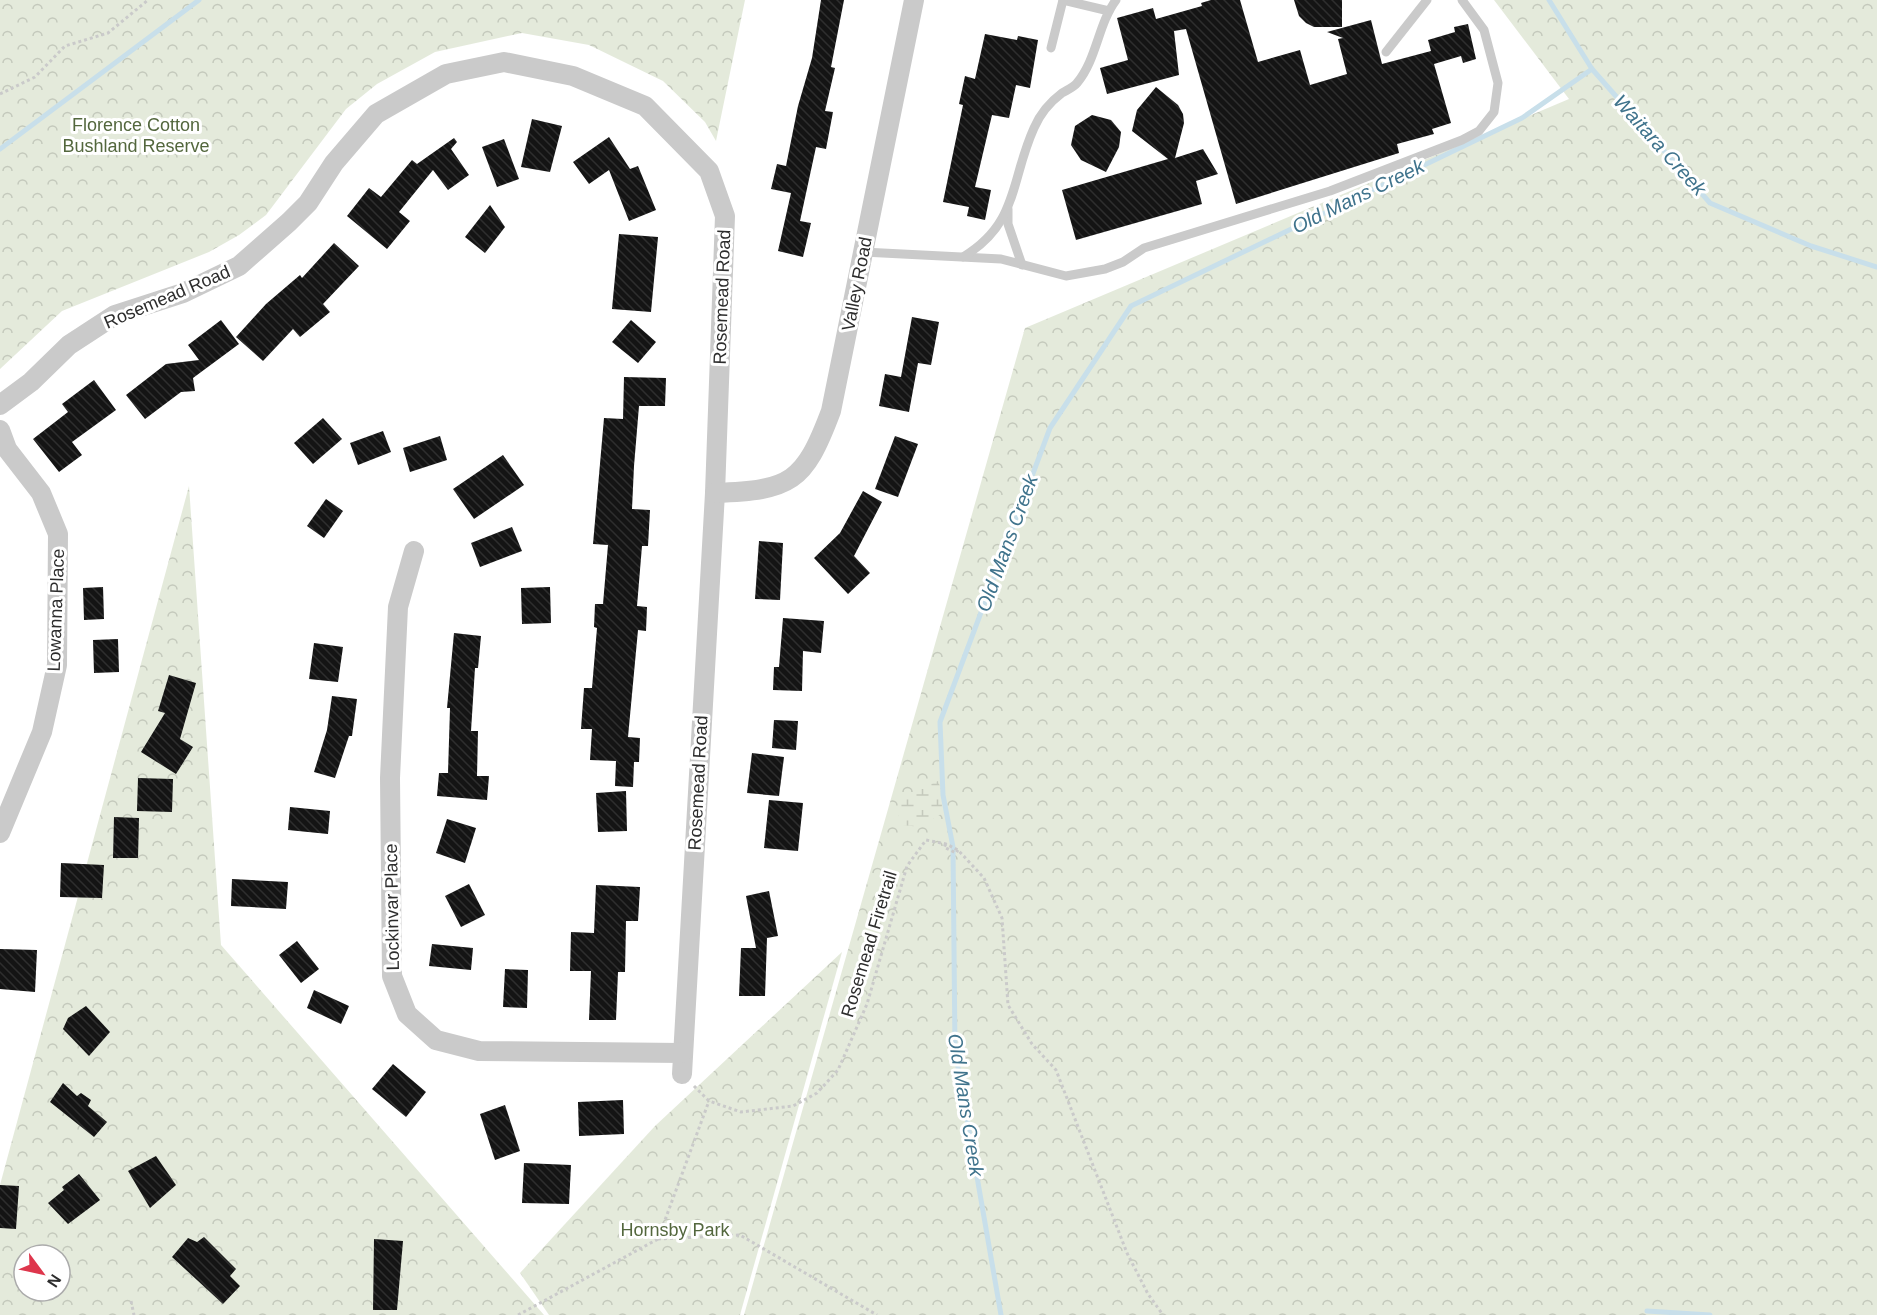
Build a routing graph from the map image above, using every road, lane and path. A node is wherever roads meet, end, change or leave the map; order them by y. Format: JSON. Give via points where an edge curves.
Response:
{"nodes":[{"id":1,"x":148,"y":0,"type":"edge"},
{"id":2,"x":914,"y":0,"type":"edge"},
{"id":3,"x":1063,"y":0,"type":"edge"},
{"id":4,"x":1116,"y":0,"type":"edge"},
{"id":5,"x":1427,"y":0,"type":"edge"},
{"id":6,"x":1462,"y":0,"type":"edge"},
{"id":7,"x":1109,"y":11,"type":"junction"},
{"id":8,"x":1051,"y":48,"type":"dead end"},
{"id":9,"x":1386,"y":52,"type":"dead end"},
{"id":10,"x":0,"y":94,"type":"edge"},
{"id":11,"x":1008,"y":206,"type":"junction"},
{"id":12,"x":863,"y":252,"type":"junction"},
{"id":13,"x":963,"y":257,"type":"junction"},
{"id":14,"x":1022,"y":265,"type":"junction"},
{"id":15,"x":0,"y":405,"type":"edge"},
{"id":16,"x":0,"y":430,"type":"edge"},
{"id":17,"x":715,"y":493,"type":"junction"},
{"id":18,"x":414,"y":551,"type":"dead end"},
{"id":19,"x":0,"y":833,"type":"edge"},
{"id":20,"x":682,"y":1053,"type":"junction"},
{"id":21,"x":682,"y":1074,"type":"dead end"},
{"id":22,"x":658,"y":1239,"type":"junction"},
{"id":23,"x":131,"y":1301,"type":"dead end"},
{"id":24,"x":134,"y":1315,"type":"edge"},
{"id":25,"x":518,"y":1315,"type":"edge"},
{"id":26,"x":877,"y":1315,"type":"edge"},
{"id":27,"x":1163,"y":1315,"type":"edge"}],
"edges":[{"from":1,"to":10,"type":"path","via":[[108,33],[65,46],[35,77]]},
{"from":2,"to":12,"type":"street","name":"Valley Road"},
{"from":3,"to":7,"type":"lane"},
{"from":3,"to":8,"type":"lane"},
{"from":4,"to":7,"type":"lane"},
{"from":5,"to":9,"type":"lane"},
{"from":6,"to":14,"type":"lane","via":[[1484,30],[1498,82],[1494,112],[1479,131],[1339,188],[1144,248],[1105,269],[1066,276]]},
{"from":7,"to":11,"type":"lane","via":[[1077,84],[1046,107],[1034,129]]},
{"from":11,"to":13,"type":"lane","via":[[994,232]]},
{"from":11,"to":14,"type":"lane","via":[[1008,224]]},
{"from":12,"to":13,"type":"lane"},
{"from":12,"to":17,"type":"street","name":"Valley Road","via":[[831,411],[817,448],[796,476],[761,491]]},
{"from":13,"to":14,"type":"lane","via":[[1001,259]]},
{"from":15,"to":17,"type":"street","name":"Rosemead Road","via":[[69,345],[115,315],[183,293],[239,266],[308,203],[334,163],[376,114],[446,74],[504,62],[573,76],[645,106],[709,171],[725,216]]},
{"from":16,"to":19,"type":"street","name":"Lowanna Place","via":[[7,449],[41,493],[58,534],[57,665],[42,732]]},
{"from":17,"to":20,"type":"street","name":"Rosemead Road"},
{"from":18,"to":20,"type":"street","name":"Lockinvar Place","via":[[398,608],[390,778],[392,976],[407,1014],[436,1040],[479,1051]]},
{"from":20,"to":21,"type":"street","name":"Rosemead Road"},
{"from":22,"to":25,"type":"path"},
{"from":22,"to":26,"type":"path","via":[[740,1235]]},
{"from":22,"to":27,"type":"path","name":"Rosemead Firetrail","via":[[709,1101],[741,1112],[793,1106],[817,1093],[838,1070],[867,1004],[907,866],[926,840],[958,850],[984,879],[1002,918],[1008,1005],[1032,1044],[1056,1070],[1127,1253]]},
{"from":23,"to":24,"type":"path"}]}
